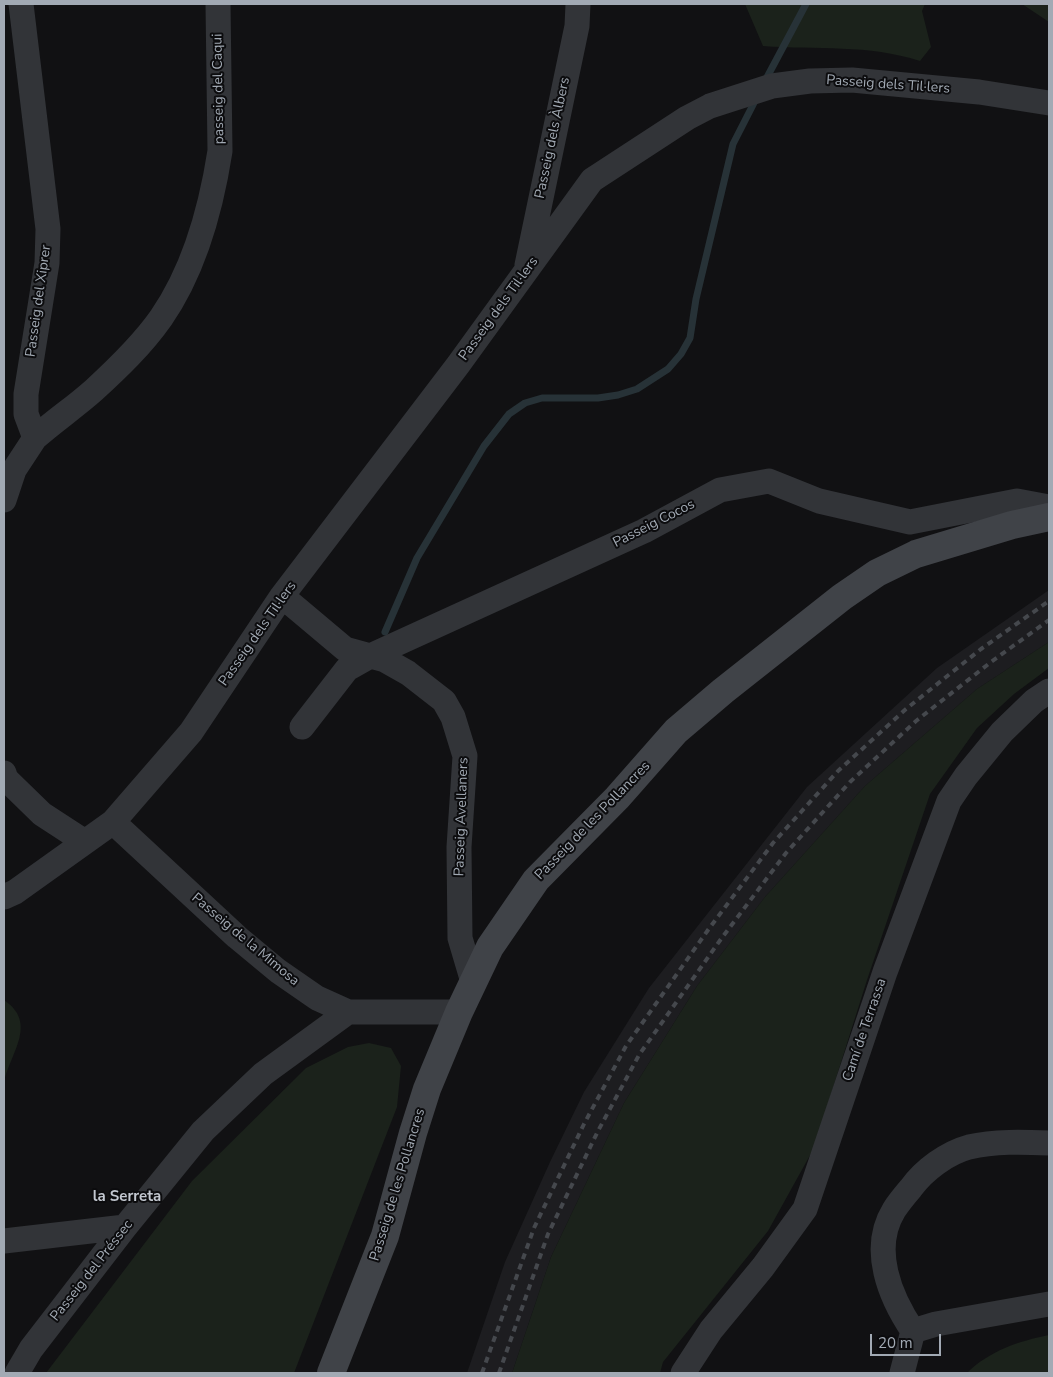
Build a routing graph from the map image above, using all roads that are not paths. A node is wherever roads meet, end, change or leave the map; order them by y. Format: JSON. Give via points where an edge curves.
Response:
{"nodes":[{"id":1,"x":21,"y":4,"type":"edge"},
{"id":2,"x":218,"y":4,"type":"edge"},
{"id":3,"x":578,"y":4,"type":"edge"},
{"id":4,"x":1049,"y":103,"type":"edge"},
{"id":5,"x":526,"y":272,"type":"junction"},
{"id":6,"x":35,"y":438,"type":"junction"},
{"id":7,"x":4,"y":500,"type":"edge"},
{"id":8,"x":1049,"y":507,"type":"edge"},
{"id":9,"x":1049,"y":517,"type":"edge"},
{"id":10,"x":282,"y":596,"type":"junction"},
{"id":11,"x":370,"y":656,"type":"junction"},
{"id":12,"x":1049,"y":691,"type":"edge"},
{"id":13,"x":302,"y":727,"type":"dead end"},
{"id":14,"x":4,"y":773,"type":"edge"},
{"id":15,"x":113,"y":822,"type":"junction"},
{"id":16,"x":85,"y":842,"type":"junction"},
{"id":17,"x":4,"y":897,"type":"edge"},
{"id":18,"x":473,"y":982,"type":"junction"},
{"id":19,"x":348,"y":1012,"type":"junction"},
{"id":20,"x":459,"y":1012,"type":"junction"},
{"id":21,"x":1049,"y":1143,"type":"edge"},
{"id":22,"x":125,"y":1227,"type":"junction"},
{"id":23,"x":4,"y":1241,"type":"edge"},
{"id":24,"x":1049,"y":1304,"type":"edge"},
{"id":25,"x":912,"y":1331,"type":"junction"},
{"id":26,"x":17,"y":1373,"type":"edge"},
{"id":27,"x":331,"y":1373,"type":"edge"},
{"id":28,"x":683,"y":1373,"type":"edge"},
{"id":29,"x":902,"y":1373,"type":"edge"}],
"edges":[{"from":1,"to":6,"type":"street","name":"Passeig del Xiprer","via":[[48,229],[48,263],[26,394],[26,414]]},
{"from":2,"to":6,"type":"street","name":"passeig del Caqui","via":[[220,151],[196,252],[162,317],[145,338],[92,391]]},
{"from":3,"to":5,"type":"street","name":"Passeig dels Àlbers","via":[[577,26]]},
{"from":4,"to":5,"type":"street","name":"Passeig dels Til·lers","via":[[979,92],[852,80],[810,81],[762,89],[710,106],[687,118],[592,180]]},
{"from":5,"to":10,"type":"street","name":"Passeig dels Til·lers"},
{"from":6,"to":7,"type":"street","via":[[14,470]]},
{"from":8,"to":11,"type":"street","name":"Passeig Cocos","via":[[1017,501],[910,522],[819,501],[769,481],[720,490],[644,531]]},
{"from":9,"to":18,"type":"street","name":"Passeig de les Pollancres","via":[[964,539],[895,563],[842,597],[715,697],[676,731],[617,798],[536,880],[490,946]]},
{"from":10,"to":11,"type":"street","name":"Passeig Avellaners","via":[[345,649]]},
{"from":10,"to":15,"type":"street","name":"Passeig dels Til·lers","via":[[191,732]]},
{"from":11,"to":13,"type":"street","name":"Passeig Cocos","via":[[347,670]]},
{"from":11,"to":18,"type":"street","name":"Passeig Avellaners","via":[[408,673],[444,701],[460,733],[465,756],[459,847],[460,938]]},
{"from":12,"to":28,"type":"street","name":"Camí de Terrassa","via":[[1002,732],[949,802],[885,972],[805,1209],[711,1330]]},
{"from":14,"to":16,"type":"street","via":[[6,779],[42,814]]},
{"from":15,"to":16,"type":"street","name":"Passeig dels Til·lers"},
{"from":15,"to":19,"type":"street","name":"Passeig de la Mimosa","via":[[278,971],[317,998]]},
{"from":16,"to":17,"type":"street","name":"Passeig dels Til·lers"},
{"from":18,"to":20,"type":"street","name":"Passeig de les Pollancres"},
{"from":19,"to":20,"type":"street","name":"Passeig de la Mimosa"},
{"from":19,"to":22,"type":"street","name":"Passeig del Préssec","via":[[262,1074],[232,1101],[203,1131]]},
{"from":20,"to":27,"type":"street","name":"Passeig de les Pollancres","via":[[412,1133],[385,1236]]},
{"from":21,"to":25,"type":"street","via":[[1014,1142],[969,1148],[941,1160],[917,1179],[894,1211],[883,1244],[887,1282]]},
{"from":22,"to":23,"type":"street"},
{"from":22,"to":26,"type":"street","name":"Passeig del Préssec"},
{"from":24,"to":25,"type":"street"},
{"from":25,"to":29,"type":"street"}]}
